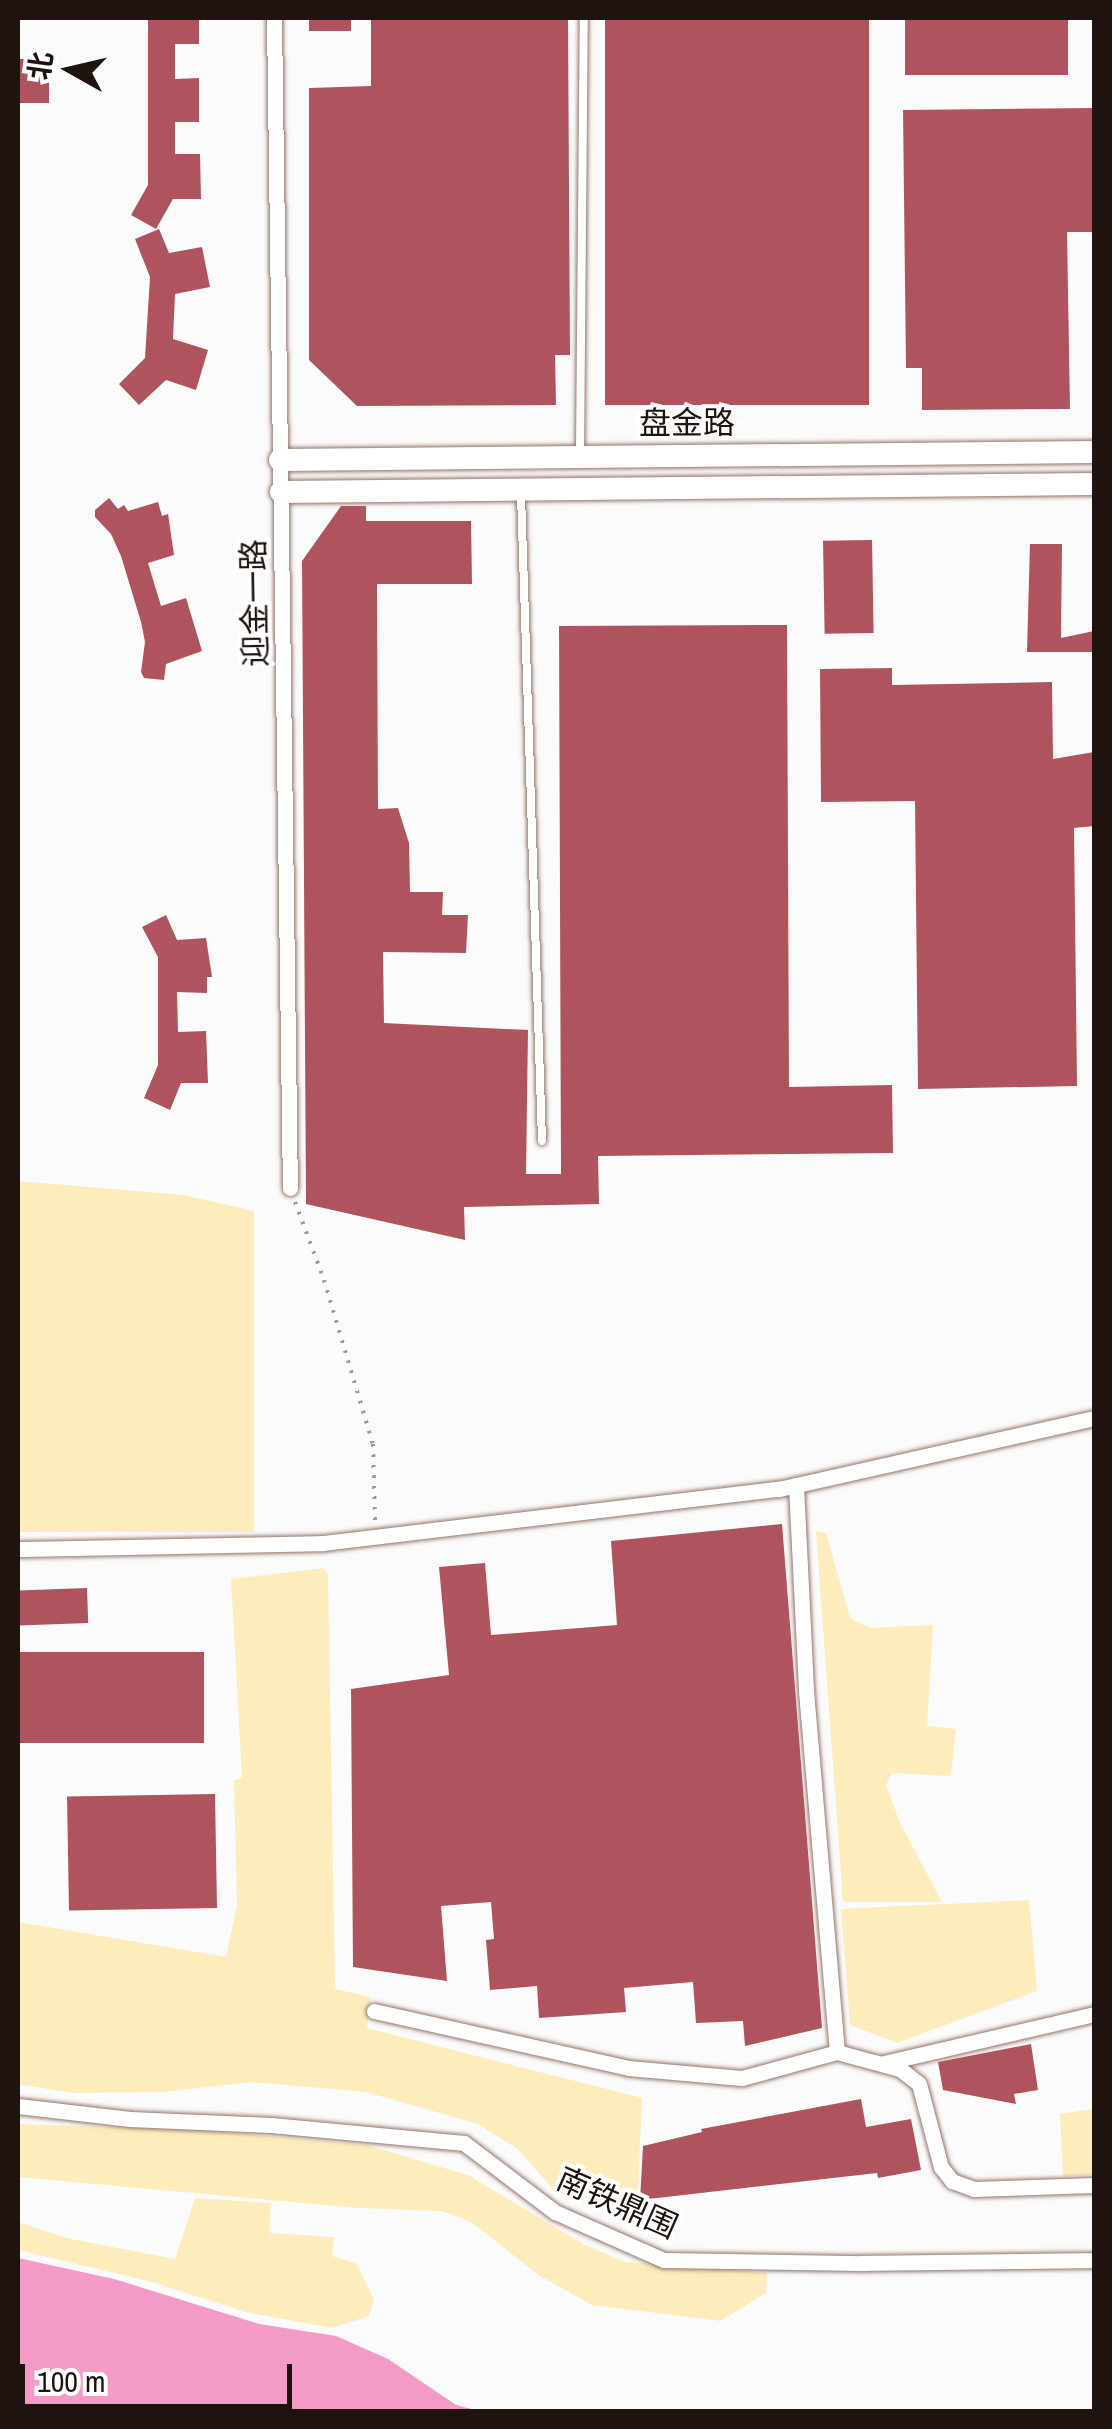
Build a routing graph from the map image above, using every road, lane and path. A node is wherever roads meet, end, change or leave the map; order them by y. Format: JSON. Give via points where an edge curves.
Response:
{"nodes":[{"id":1,"x":274,"y":18,"type":"edge"},
{"id":2,"x":584,"y":18,"type":"edge"},
{"id":3,"x":1094,"y":452,"type":"edge"},
{"id":4,"x":580,"y":456,"type":"junction"},
{"id":5,"x":280,"y":460,"type":"junction"},
{"id":6,"x":1094,"y":484,"type":"edge"},
{"id":7,"x":521,"y":489,"type":"junction"},
{"id":8,"x":281,"y":492,"type":"junction"},
{"id":9,"x":542,"y":1141,"type":"dead end"},
{"id":10,"x":290,"y":1188,"type":"joint"},
{"id":11,"x":1094,"y":1418,"type":"edge"},
{"id":12,"x":796,"y":1485,"type":"junction"},
{"id":13,"x":371,"y":1538,"type":"junction"},
{"id":14,"x":18,"y":1549,"type":"edge"},
{"id":15,"x":374,"y":2011,"type":"dead end"},
{"id":16,"x":1094,"y":2014,"type":"edge"},
{"id":17,"x":838,"y":2052,"type":"junction"},
{"id":18,"x":880,"y":2064,"type":"junction"},
{"id":19,"x":18,"y":2106,"type":"edge"},
{"id":20,"x":1094,"y":2185,"type":"edge"},
{"id":21,"x":1094,"y":2260,"type":"edge"}],
"edges":[{"from":1,"to":5,"type":"street","name":"迎金一路"},
{"from":2,"to":4,"type":"lane"},
{"from":3,"to":4,"type":"street","name":"盘金路"},
{"from":4,"to":5,"type":"street","name":"盘金路"},
{"from":5,"to":8,"type":"street","name":"迎金一路"},
{"from":6,"to":7,"type":"street","name":"盘金路"},
{"from":7,"to":8,"type":"street","name":"盘金路"},
{"from":7,"to":9,"type":"lane"},
{"from":8,"to":10,"type":"street","name":"迎金一路"},
{"from":10,"to":13,"type":"path","via":[[373,1444],[378,1508]]},
{"from":11,"to":12,"type":"street"},
{"from":12,"to":13,"type":"street"},
{"from":12,"to":17,"type":"street","via":[[806,1691]]},
{"from":13,"to":14,"type":"street"},
{"from":15,"to":17,"type":"street","via":[[628,2068],[742,2078]]},
{"from":16,"to":18,"type":"street"},
{"from":17,"to":18,"type":"street"},
{"from":18,"to":20,"type":"street","via":[[919,2084],[952,2181],[974,2189]]},
{"from":19,"to":21,"type":"street","name":"南铁鼎围","via":[[464,2144],[554,2212],[664,2260]]}]}
